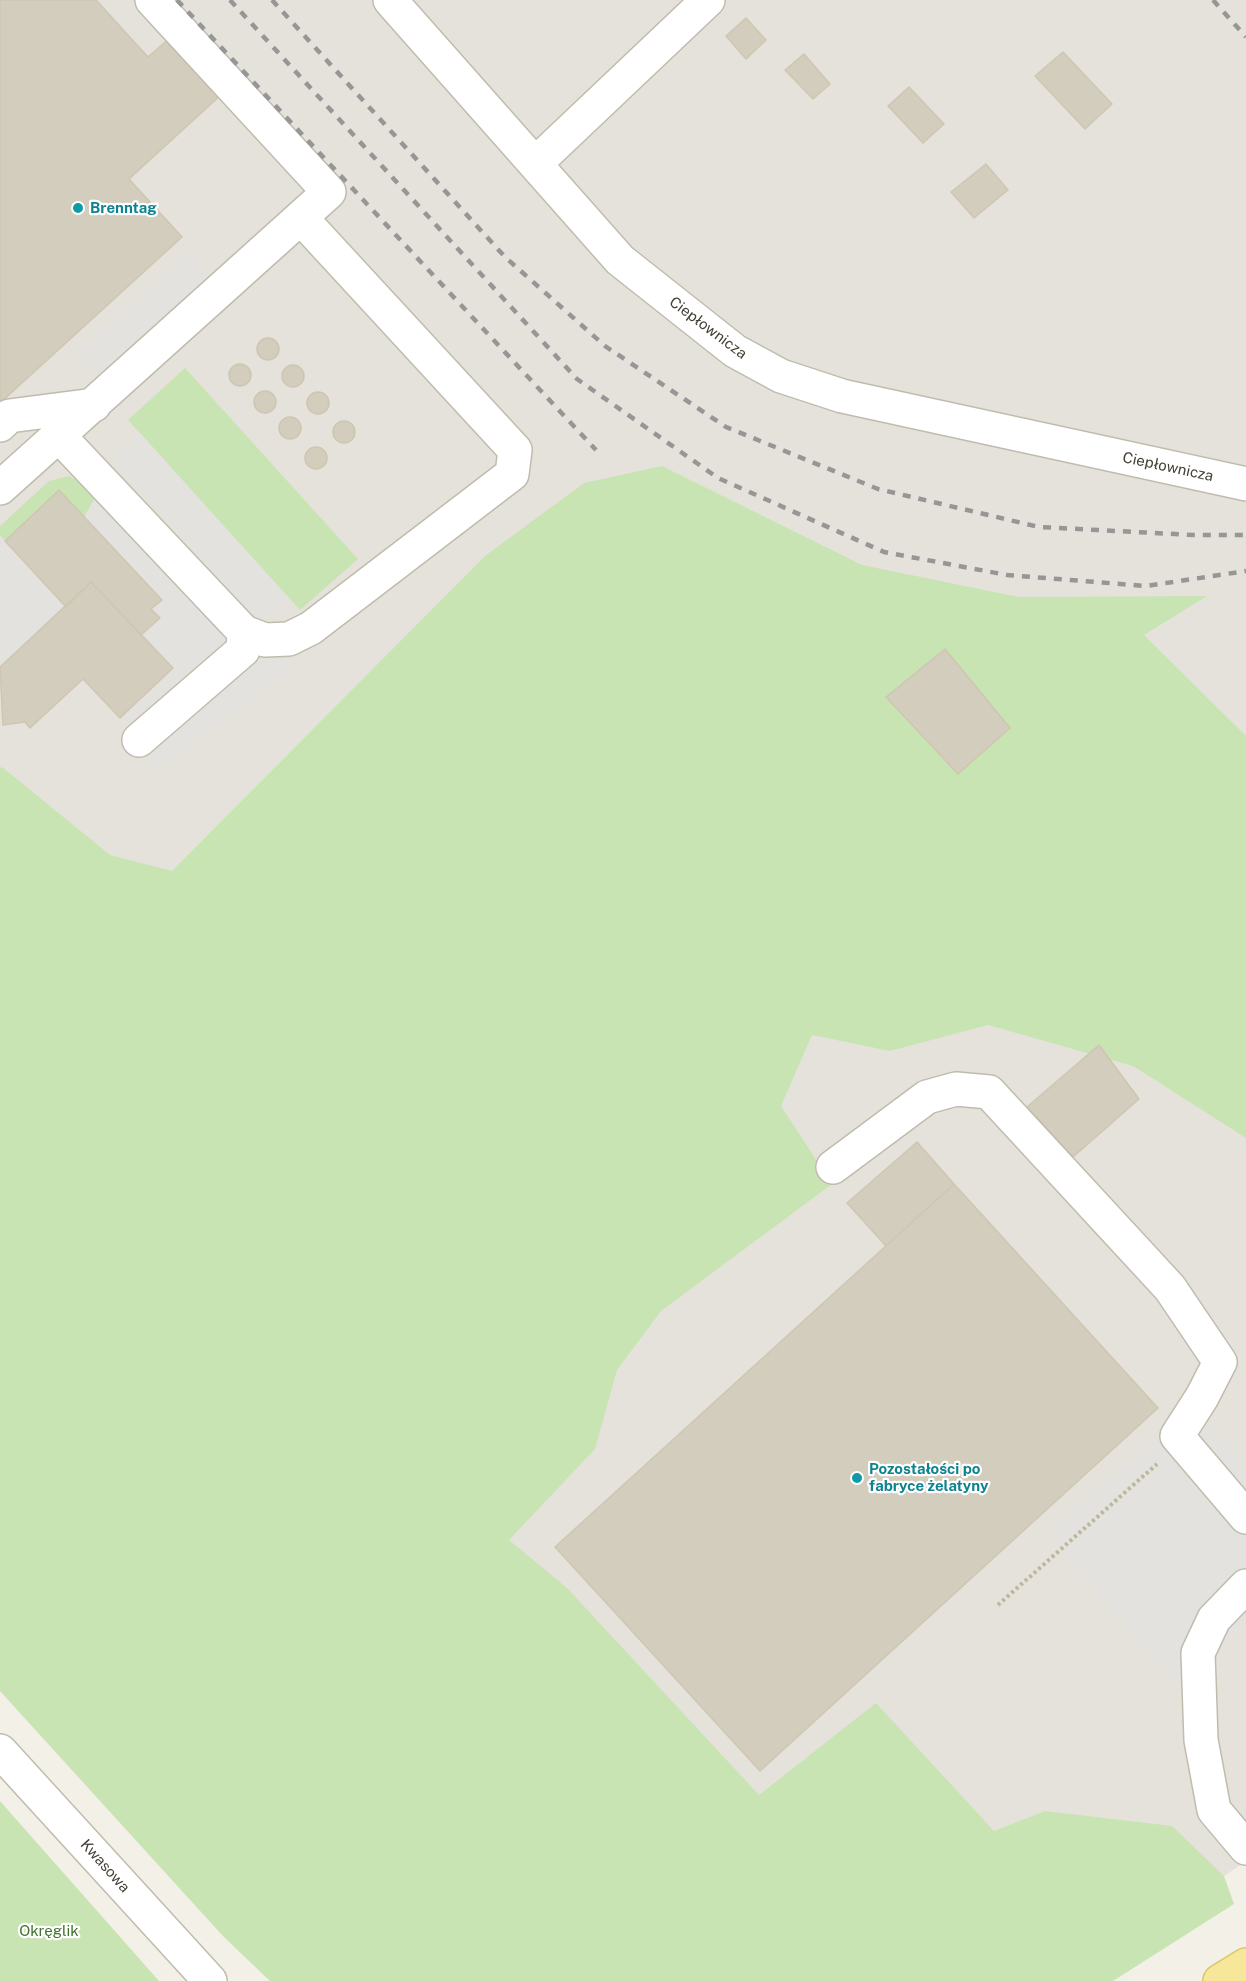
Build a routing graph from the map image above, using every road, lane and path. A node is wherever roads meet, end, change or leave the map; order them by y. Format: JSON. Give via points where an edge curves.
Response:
{"nodes":[{"id":1,"x":152,"y":0,"type":"edge"},
{"id":2,"x":390,"y":0,"type":"edge"},
{"id":3,"x":708,"y":0,"type":"edge"},
{"id":4,"x":535,"y":164,"type":"junction"},
{"id":5,"x":301,"y":218,"type":"junction"},
{"id":6,"x":94,"y":405,"type":"junction"},
{"id":7,"x":0,"y":424,"type":"edge"},
{"id":8,"x":59,"y":436,"type":"junction"},
{"id":9,"x":1246,"y":484,"type":"edge"},
{"id":10,"x":0,"y":488,"type":"edge"},
{"id":11,"x":244,"y":632,"type":"junction"},
{"id":12,"x":139,"y":740,"type":"dead end"},
{"id":13,"x":833,"y":1167,"type":"dead end"},
{"id":14,"x":1182,"y":1442,"type":"junction"},
{"id":15,"x":1246,"y":1517,"type":"edge"},
{"id":16,"x":1246,"y":1586,"type":"edge"},
{"id":17,"x":998,"y":1605,"type":"dead end"},
{"id":18,"x":0,"y":1751,"type":"edge"},
{"id":19,"x":1246,"y":1848,"type":"edge"},
{"id":20,"x":1246,"y":1965,"type":"edge"},
{"id":21,"x":210,"y":1981,"type":"edge"},
{"id":22,"x":1220,"y":1981,"type":"edge"}],
"edges":[{"from":1,"to":5,"type":"street","via":[[329,192]]},
{"from":2,"to":4,"type":"street","name":"Ciepłownicza"},
{"from":3,"to":4,"type":"street"},
{"from":4,"to":9,"type":"street","name":"Ciepłownicza","via":[[620,260],[735,351],[782,376],[842,396]]},
{"from":5,"to":6,"type":"street"},
{"from":5,"to":11,"type":"street","via":[[515,450],[512,474],[311,628],[289,639],[265,640]]},
{"from":6,"to":7,"type":"street","via":[[9,416]]},
{"from":6,"to":8,"type":"street"},
{"from":8,"to":10,"type":"street"},
{"from":8,"to":11,"type":"street"},
{"from":11,"to":12,"type":"street","via":[[243,650]]},
{"from":13,"to":14,"type":"street","via":[[927,1097],[956,1089],[989,1092],[1170,1288],[1220,1362],[1177,1436]]},
{"from":14,"to":15,"type":"street"},
{"from":14,"to":17,"type":"path"},
{"from":16,"to":19,"type":"street","via":[[1214,1619],[1198,1653],[1201,1740],[1214,1810]]},
{"from":18,"to":21,"type":"street","name":"Kwasowa"},
{"from":20,"to":22,"type":"main road"}]}
